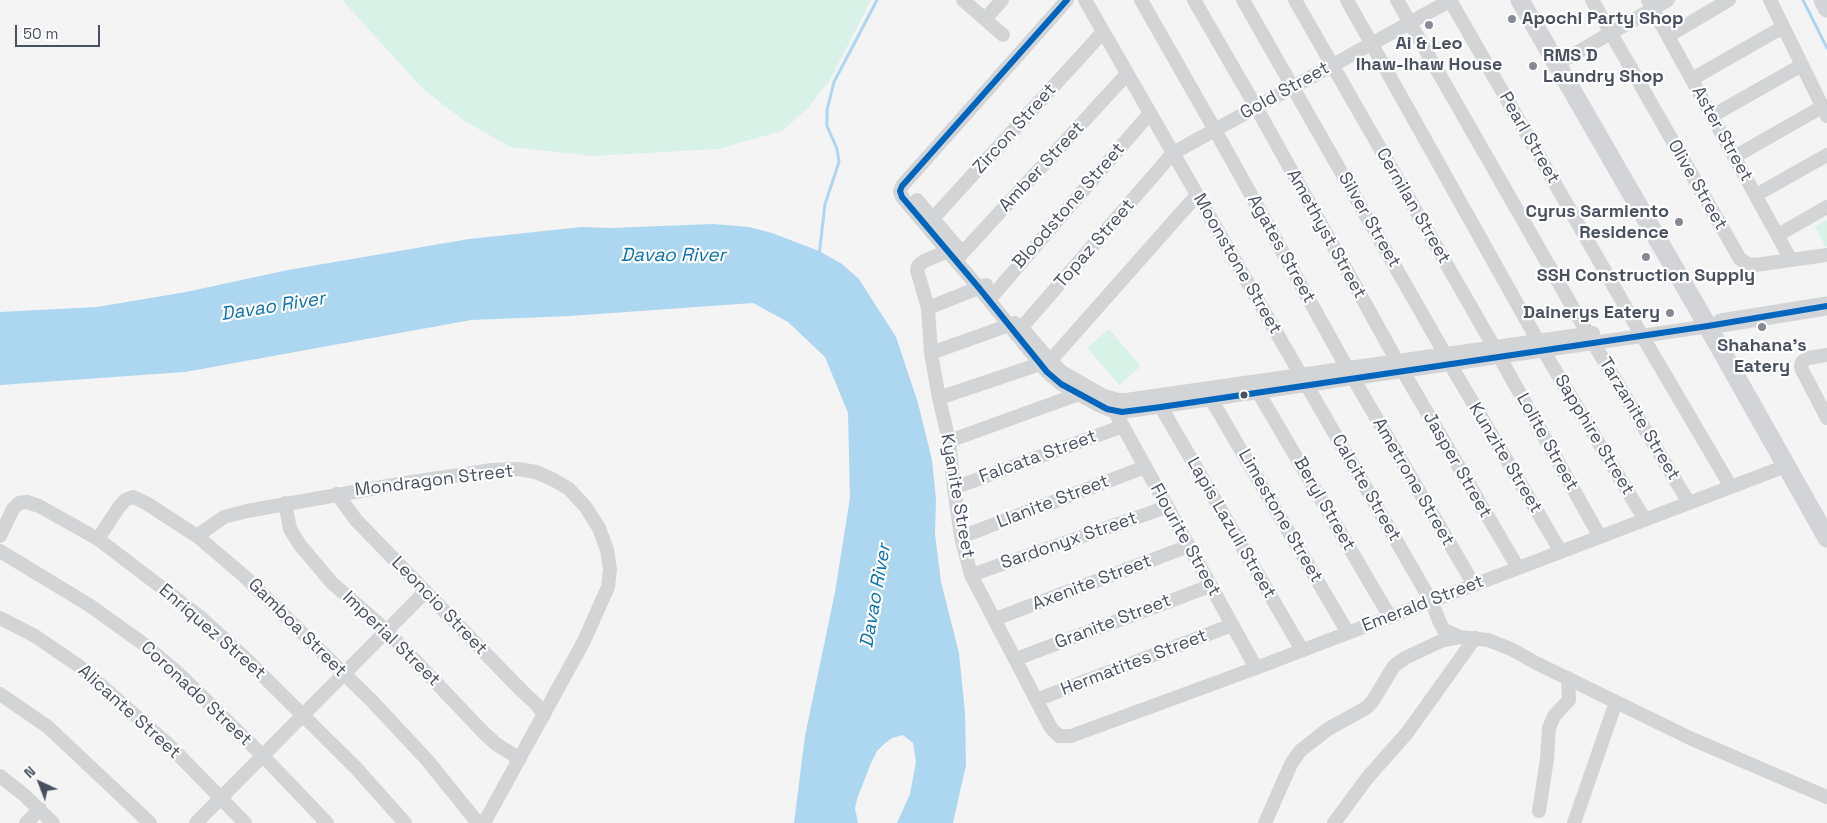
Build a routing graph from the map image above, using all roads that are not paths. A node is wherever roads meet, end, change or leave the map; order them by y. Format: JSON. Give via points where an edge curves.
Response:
{"nodes":[{"id":1,"x":963,"y":0,"type":"edge"},
{"id":2,"x":1002,"y":0,"type":"edge"},
{"id":3,"x":1067,"y":0,"type":"edge"},
{"id":4,"x":1085,"y":0,"type":"edge"},
{"id":5,"x":1141,"y":0,"type":"edge"},
{"id":6,"x":1194,"y":0,"type":"edge"},
{"id":7,"x":1244,"y":0,"type":"edge"},
{"id":8,"x":1295,"y":0,"type":"edge"},
{"id":9,"x":1347,"y":0,"type":"edge"},
{"id":10,"x":1397,"y":0,"type":"edge"},
{"id":11,"x":1450,"y":0,"type":"edge"},
{"id":12,"x":1520,"y":0,"type":"edge"},
{"id":13,"x":1592,"y":0,"type":"edge"},
{"id":14,"x":1668,"y":0,"type":"edge"},
{"id":15,"x":1729,"y":0,"type":"edge"},
{"id":16,"x":1770,"y":0,"type":"edge"},
{"id":17,"x":1823,"y":0,"type":"edge"},
{"id":18,"x":1650,"y":4,"type":"edge"},
{"id":19,"x":1827,"y":8,"type":"edge"},
{"id":20,"x":985,"y":19,"type":"junction"},
{"id":21,"x":1410,"y":22,"type":"junction"},
{"id":22,"x":1783,"y":27,"type":"junction"},
{"id":23,"x":1103,"y":32,"type":"junction"},
{"id":24,"x":1610,"y":33,"type":"junction"},
{"id":25,"x":1003,"y":35,"type":"dead end"},
{"id":26,"x":1668,"y":36,"type":"junction"},
{"id":27,"x":1372,"y":43,"type":"junction"},
{"id":28,"x":1557,"y":64,"type":"junction"},
{"id":29,"x":1333,"y":65,"type":"junction"},
{"id":30,"x":1802,"y":65,"type":"junction"},
{"id":31,"x":1127,"y":74,"type":"junction"},
{"id":32,"x":1692,"y":79,"type":"junction"},
{"id":33,"x":1293,"y":87,"type":"junction"},
{"id":34,"x":1256,"y":107,"type":"junction"},
{"id":35,"x":1825,"y":112,"type":"edge"},
{"id":36,"x":1150,"y":113,"type":"junction"},
{"id":37,"x":1712,"y":116,"type":"junction"},
{"id":38,"x":1215,"y":130,"type":"junction"},
{"id":39,"x":1173,"y":153,"type":"junction"},
{"id":40,"x":1827,"y":156,"type":"edge"},
{"id":41,"x":1734,"y":157,"type":"junction"},
{"id":42,"x":1197,"y":195,"type":"junction"},
{"id":43,"x":1756,"y":195,"type":"junction"},
{"id":44,"x":1827,"y":207,"type":"edge"},
{"id":45,"x":930,"y":222,"type":"junction"},
{"id":46,"x":1778,"y":235,"type":"junction"},
{"id":47,"x":956,"y":253,"type":"junction"},
{"id":48,"x":1827,"y":255,"type":"edge"},
{"id":49,"x":1791,"y":260,"type":"junction"},
{"id":50,"x":988,"y":291,"type":"junction"},
{"id":51,"x":1827,"y":306,"type":"edge"},
{"id":52,"x":928,"y":308,"type":"junction"},
{"id":53,"x":1711,"y":323,"type":"junction"},
{"id":54,"x":1016,"y":327,"type":"junction"},
{"id":55,"x":1640,"y":332,"type":"junction"},
{"id":56,"x":1591,"y":339,"type":"junction"},
{"id":57,"x":1540,"y":346,"type":"junction"},
{"id":58,"x":1497,"y":352,"type":"junction"},
{"id":59,"x":931,"y":353,"type":"junction"},
{"id":60,"x":1827,"y":355,"type":"edge"},
{"id":61,"x":1447,"y":359,"type":"junction"},
{"id":62,"x":1045,"y":362,"type":"junction"},
{"id":63,"x":1400,"y":366,"type":"junction"},
{"id":64,"x":1350,"y":373,"type":"junction"},
{"id":65,"x":1303,"y":380,"type":"junction"},
{"id":66,"x":1258,"y":392,"type":"junction"},
{"id":67,"x":1079,"y":394,"type":"junction"},
{"id":68,"x":939,"y":398,"type":"junction"},
{"id":69,"x":1211,"y":399,"type":"junction"},
{"id":70,"x":1161,"y":406,"type":"junction"},
{"id":71,"x":1115,"y":412,"type":"junction"},
{"id":72,"x":1827,"y":418,"type":"edge"},
{"id":73,"x":1123,"y":426,"type":"junction"},
{"id":74,"x":949,"y":441,"type":"junction"},
{"id":75,"x":1786,"y":466,"type":"junction"},
{"id":76,"x":1145,"y":467,"type":"junction"},
{"id":77,"x":1731,"y":487,"type":"junction"},
{"id":78,"x":954,"y":488,"type":"junction"},
{"id":79,"x":337,"y":494,"type":"junction"},
{"id":80,"x":285,"y":503,"type":"junction"},
{"id":81,"x":1689,"y":503,"type":"junction"},
{"id":82,"x":1167,"y":507,"type":"junction"},
{"id":83,"x":1644,"y":520,"type":"junction"},
{"id":84,"x":0,"y":536,"type":"edge"},
{"id":85,"x":196,"y":536,"type":"junction"},
{"id":86,"x":961,"y":537,"type":"junction"},
{"id":87,"x":1600,"y":537,"type":"junction"},
{"id":88,"x":1827,"y":538,"type":"edge"},
{"id":89,"x":98,"y":539,"type":"junction"},
{"id":90,"x":1189,"y":546,"type":"junction"},
{"id":91,"x":0,"y":551,"type":"edge"},
{"id":92,"x":1561,"y":552,"type":"junction"},
{"id":93,"x":1518,"y":568,"type":"junction"},
{"id":94,"x":971,"y":575,"type":"junction"},
{"id":95,"x":1474,"y":585,"type":"junction"},
{"id":96,"x":1210,"y":586,"type":"junction"},
{"id":97,"x":425,"y":592,"type":"junction"},
{"id":98,"x":1431,"y":602,"type":"junction"},
{"id":99,"x":1390,"y":617,"type":"junction"},
{"id":100,"x":0,"y":618,"type":"edge"},
{"id":101,"x":995,"y":619,"type":"junction"},
{"id":102,"x":1232,"y":625,"type":"junction"},
{"id":103,"x":387,"y":631,"type":"junction"},
{"id":104,"x":1348,"y":633,"type":"junction"},
{"id":105,"x":1460,"y":637,"type":"junction"},
{"id":106,"x":1475,"y":638,"type":"junction"},
{"id":107,"x":1302,"y":650,"type":"junction"},
{"id":108,"x":1016,"y":659,"type":"junction"},
{"id":109,"x":1256,"y":668,"type":"junction"},
{"id":110,"x":344,"y":674,"type":"junction"},
{"id":111,"x":1568,"y":678,"type":"junction"},
{"id":112,"x":0,"y":694,"type":"edge"},
{"id":113,"x":1036,"y":700,"type":"junction"},
{"id":114,"x":1616,"y":702,"type":"junction"},
{"id":115,"x":544,"y":715,"type":"junction"},
{"id":116,"x":302,"y":716,"type":"junction"},
{"id":117,"x":1059,"y":736,"type":"joint"},
{"id":118,"x":263,"y":756,"type":"junction"},
{"id":119,"x":520,"y":759,"type":"junction"},
{"id":120,"x":0,"y":776,"type":"edge"},
{"id":121,"x":1827,"y":797,"type":"edge"},
{"id":122,"x":221,"y":798,"type":"junction"},
{"id":123,"x":40,"y":810,"type":"junction"},
{"id":124,"x":1539,"y":811,"type":"dead end"},
{"id":125,"x":26,"y":823,"type":"edge"},
{"id":126,"x":53,"y":823,"type":"edge"},
{"id":127,"x":150,"y":823,"type":"edge"},
{"id":128,"x":196,"y":823,"type":"edge"},
{"id":129,"x":245,"y":823,"type":"edge"},
{"id":130,"x":327,"y":823,"type":"edge"},
{"id":131,"x":405,"y":823,"type":"edge"},
{"id":132,"x":478,"y":823,"type":"edge"},
{"id":133,"x":484,"y":823,"type":"edge"},
{"id":134,"x":1265,"y":823,"type":"edge"},
{"id":135,"x":1334,"y":823,"type":"edge"},
{"id":136,"x":1574,"y":823,"type":"edge"}],
"edges":[{"from":1,"to":20,"type":"street"},
{"from":2,"to":20,"type":"street"},
{"from":3,"to":45,"type":"street","via":[[903,184]]},
{"from":4,"to":23,"type":"street","name":"Moonstone Street"},
{"from":5,"to":38,"type":"street","name":"Agates Street"},
{"from":6,"to":34,"type":"street","name":"Amethyst Street"},
{"from":7,"to":33,"type":"street","name":"Silver Street"},
{"from":8,"to":29,"type":"street","name":"Cernilan Street"},
{"from":9,"to":27,"type":"street","name":"Sapphire Street"},
{"from":10,"to":21,"type":"street","name":"Tarzanite Street"},
{"from":11,"to":21,"type":"street","name":"Gold Street"},
{"from":11,"to":55,"type":"street","name":"Pearl Street"},
{"from":12,"to":28,"type":"street"},
{"from":13,"to":24,"type":"street","name":"Olive Street"},
{"from":14,"to":18,"type":"street"},
{"from":15,"to":26,"type":"street"},
{"from":16,"to":22,"type":"street"},
{"from":17,"to":19,"type":"street"},
{"from":18,"to":24,"type":"street"},
{"from":18,"to":26,"type":"street","name":"Aster Street"},
{"from":20,"to":25,"type":"street"},
{"from":21,"to":27,"type":"street","name":"Gold Street"},
{"from":21,"to":56,"type":"street","name":"Tarzanite Street"},
{"from":22,"to":30,"type":"street"},
{"from":22,"to":32,"type":"street"},
{"from":23,"to":31,"type":"street","name":"Moonstone Street"},
{"from":23,"to":45,"type":"street","name":"Zircon Street"},
{"from":24,"to":28,"type":"street"},
{"from":24,"to":49,"type":"street","name":"Olive Street","via":[[1740,259],[1755,265]]},
{"from":26,"to":32,"type":"street","name":"Aster Street"},
{"from":27,"to":29,"type":"street","name":"Gold Street"},
{"from":27,"to":57,"type":"street","name":"Sapphire Street"},
{"from":28,"to":53,"type":"street"},
{"from":29,"to":33,"type":"street","name":"Gold Street"},
{"from":29,"to":58,"type":"street","name":"Cernilan Street"},
{"from":30,"to":35,"type":"street"},
{"from":30,"to":37,"type":"street"},
{"from":31,"to":36,"type":"street","name":"Moonstone Street"},
{"from":31,"to":47,"type":"street","name":"Amber Street"},
{"from":32,"to":37,"type":"street","name":"Aster Street"},
{"from":33,"to":34,"type":"street","name":"Gold Street"},
{"from":33,"to":61,"type":"street","name":"Silver Street"},
{"from":34,"to":38,"type":"street","name":"Gold Street"},
{"from":34,"to":63,"type":"street","name":"Amethyst Street"},
{"from":35,"to":41,"type":"street"},
{"from":36,"to":39,"type":"street","name":"Moonstone Street"},
{"from":36,"to":50,"type":"street","name":"Bloodstone Street"},
{"from":37,"to":41,"type":"street","name":"Aster Street"},
{"from":38,"to":39,"type":"street","name":"Gold Street"},
{"from":38,"to":64,"type":"street","name":"Agates Street"},
{"from":39,"to":42,"type":"street","name":"Moonstone Street"},
{"from":39,"to":54,"type":"street","name":"Topaz Street"},
{"from":40,"to":43,"type":"street"},
{"from":41,"to":43,"type":"street","name":"Aster Street"},
{"from":42,"to":62,"type":"street"},
{"from":42,"to":65,"type":"street","name":"Moonstone Street"},
{"from":43,"to":46,"type":"street","name":"Aster Street"},
{"from":44,"to":46,"type":"street"},
{"from":45,"to":47,"type":"street"},
{"from":46,"to":49,"type":"street","name":"Aster Street"},
{"from":47,"to":50,"type":"street"},
{"from":47,"to":52,"type":"street","name":"Kyanite Street","via":[[924,261],[918,266],[917,273]]},
{"from":48,"to":49,"type":"street","name":"Olive Street"},
{"from":50,"to":52,"type":"street"},
{"from":50,"to":54,"type":"street"},
{"from":51,"to":53,"type":"street"},
{"from":52,"to":59,"type":"street","name":"Kyanite Street"},
{"from":53,"to":55,"type":"street"},
{"from":53,"to":75,"type":"street"},
{"from":54,"to":59,"type":"street"},
{"from":54,"to":62,"type":"street"},
{"from":55,"to":56,"type":"street"},
{"from":55,"to":77,"type":"street","name":"Pearl Street"},
{"from":56,"to":57,"type":"street"},
{"from":56,"to":81,"type":"street","name":"Tarzanite Street"},
{"from":57,"to":58,"type":"street"},
{"from":57,"to":83,"type":"street","name":"Sapphire Street"},
{"from":58,"to":61,"type":"street"},
{"from":58,"to":87,"type":"street","name":"Lolite Street"},
{"from":59,"to":68,"type":"street","name":"Kyanite Street"},
{"from":60,"to":72,"type":"street","via":[[1808,358],[1801,366]]},
{"from":61,"to":63,"type":"street"},
{"from":61,"to":92,"type":"street","name":"Kunzite Street"},
{"from":62,"to":65,"type":"street","via":[[1104,396],[1118,400]]},
{"from":62,"to":67,"type":"street","via":[[1053,378]]},
{"from":62,"to":68,"type":"street"},
{"from":63,"to":64,"type":"street"},
{"from":63,"to":93,"type":"street","name":"Jasper Street"},
{"from":64,"to":65,"type":"street"},
{"from":64,"to":95,"type":"street","name":"Ametrone Street"},
{"from":65,"to":66,"type":"street"},
{"from":65,"to":98,"type":"street","name":"Calcite Street"},
{"from":66,"to":69,"type":"street"},
{"from":66,"to":99,"type":"street","name":"Beryl Street"},
{"from":67,"to":71,"type":"street"},
{"from":67,"to":74,"type":"street"},
{"from":68,"to":74,"type":"street","name":"Kyanite Street"},
{"from":69,"to":70,"type":"street"},
{"from":69,"to":104,"type":"street","name":"Limestone Street"},
{"from":70,"to":71,"type":"street"},
{"from":70,"to":107,"type":"street","name":"Lapis Lazuli Street"},
{"from":71,"to":73,"type":"street","name":"Flourite Street"},
{"from":73,"to":76,"type":"street","name":"Flourite Street"},
{"from":73,"to":78,"type":"street","name":"Falcata Street"},
{"from":74,"to":78,"type":"street","name":"Kyanite Street"},
{"from":75,"to":77,"type":"street","name":"Emerald Street"},
{"from":75,"to":88,"type":"street"},
{"from":76,"to":82,"type":"street","name":"Flourite Street"},
{"from":76,"to":86,"type":"street","name":"Llanite Street"},
{"from":77,"to":81,"type":"street","name":"Emerald Street"},
{"from":78,"to":86,"type":"street","name":"Kyanite Street"},
{"from":79,"to":80,"type":"street","name":"Mondragon Street"},
{"from":79,"to":97,"type":"street","name":"Leoncio Street","via":[[352,515]]},
{"from":79,"to":115,"type":"street","name":"Mondragon Street","via":[[518,469],[554,480],[569,489],[585,506],[599,528],[607,550],[608,587],[584,641]]},
{"from":80,"to":85,"type":"street","name":"Mondragon Street","via":[[224,517]]},
{"from":80,"to":103,"type":"street","name":"Imperial Street","via":[[290,529],[300,546],[332,583]]},
{"from":81,"to":83,"type":"street","name":"Emerald Street"},
{"from":82,"to":90,"type":"street","name":"Flourite Street"},
{"from":82,"to":94,"type":"street","name":"Sardonyx Street"},
{"from":83,"to":87,"type":"street","name":"Emerald Street"},
{"from":84,"to":89,"type":"street","name":"Enriquez Street","via":[[13,509],[27,502]]},
{"from":85,"to":89,"type":"street","name":"Gamboa Street","via":[[133,497],[118,507]]},
{"from":85,"to":110,"type":"street","name":"Gamboa Street","via":[[244,576]]},
{"from":86,"to":94,"type":"street","name":"Kyanite Street"},
{"from":87,"to":92,"type":"street","name":"Emerald Street"},
{"from":89,"to":116,"type":"street","name":"Enriquez Street","via":[[199,616]]},
{"from":90,"to":96,"type":"street","name":"Flourite Street"},
{"from":90,"to":101,"type":"street","name":"Axenite Street"},
{"from":91,"to":118,"type":"street","name":"Coronado Street","via":[[89,605],[145,645]]},
{"from":92,"to":93,"type":"street","name":"Emerald Street"},
{"from":93,"to":95,"type":"street","name":"Emerald Street"},
{"from":94,"to":101,"type":"street","name":"Kyanite Street"},
{"from":95,"to":98,"type":"street","name":"Emerald Street"},
{"from":96,"to":102,"type":"street","name":"Flourite Street"},
{"from":96,"to":108,"type":"street","name":"Granite Street"},
{"from":97,"to":103,"type":"street"},
{"from":97,"to":115,"type":"street","name":"Leoncio Street"},
{"from":98,"to":99,"type":"street","name":"Emerald Street"},
{"from":98,"to":105,"type":"street","name":"Calcite Street","via":[[1444,630]]},
{"from":99,"to":104,"type":"street","name":"Emerald Street"},
{"from":100,"to":122,"type":"street","name":"Alicante Street","via":[[35,636],[79,666],[168,744]]},
{"from":101,"to":108,"type":"street","name":"Kyanite Street"},
{"from":102,"to":109,"type":"street","name":"Flourite Street"},
{"from":102,"to":113,"type":"street","name":"Hermatites Street"},
{"from":103,"to":110,"type":"street"},
{"from":103,"to":119,"type":"street","name":"Imperial Street","via":[[483,732]]},
{"from":104,"to":107,"type":"street","name":"Emerald Street"},
{"from":105,"to":106,"type":"street"},
{"from":105,"to":134,"type":"street","via":[[1441,641],[1405,658],[1394,666],[1366,708],[1300,751]]},
{"from":106,"to":111,"type":"street","via":[[1511,648]]},
{"from":106,"to":135,"type":"street","via":[[1407,733],[1368,777]]},
{"from":107,"to":109,"type":"street","name":"Emerald Street"},
{"from":108,"to":113,"type":"street","name":"Kyanite Street"},
{"from":109,"to":117,"type":"street","name":"Emerald Street","via":[[1072,736]]},
{"from":110,"to":116,"type":"street"},
{"from":110,"to":132,"type":"street","name":"Gamboa Street","via":[[427,760]]},
{"from":111,"to":114,"type":"street"},
{"from":111,"to":124,"type":"street","via":[[1569,700],[1554,716],[1549,728]]},
{"from":112,"to":127,"type":"street","via":[[48,727]]},
{"from":113,"to":117,"type":"street","name":"Kyanite Street"},
{"from":114,"to":121,"type":"street","via":[[1692,739]]},
{"from":114,"to":136,"type":"street"},
{"from":115,"to":119,"type":"street","name":"Mondragon Street"},
{"from":116,"to":118,"type":"street"},
{"from":116,"to":131,"type":"street","name":"Enriquez Street","via":[[357,769]]},
{"from":118,"to":122,"type":"street"},
{"from":118,"to":130,"type":"street","name":"Coronado Street"},
{"from":119,"to":133,"type":"street","name":"Mondragon Street"},
{"from":120,"to":123,"type":"street"},
{"from":122,"to":128,"type":"street"},
{"from":122,"to":129,"type":"street","name":"Alicante Street"},
{"from":123,"to":125,"type":"street"},
{"from":123,"to":126,"type":"street"}]}
